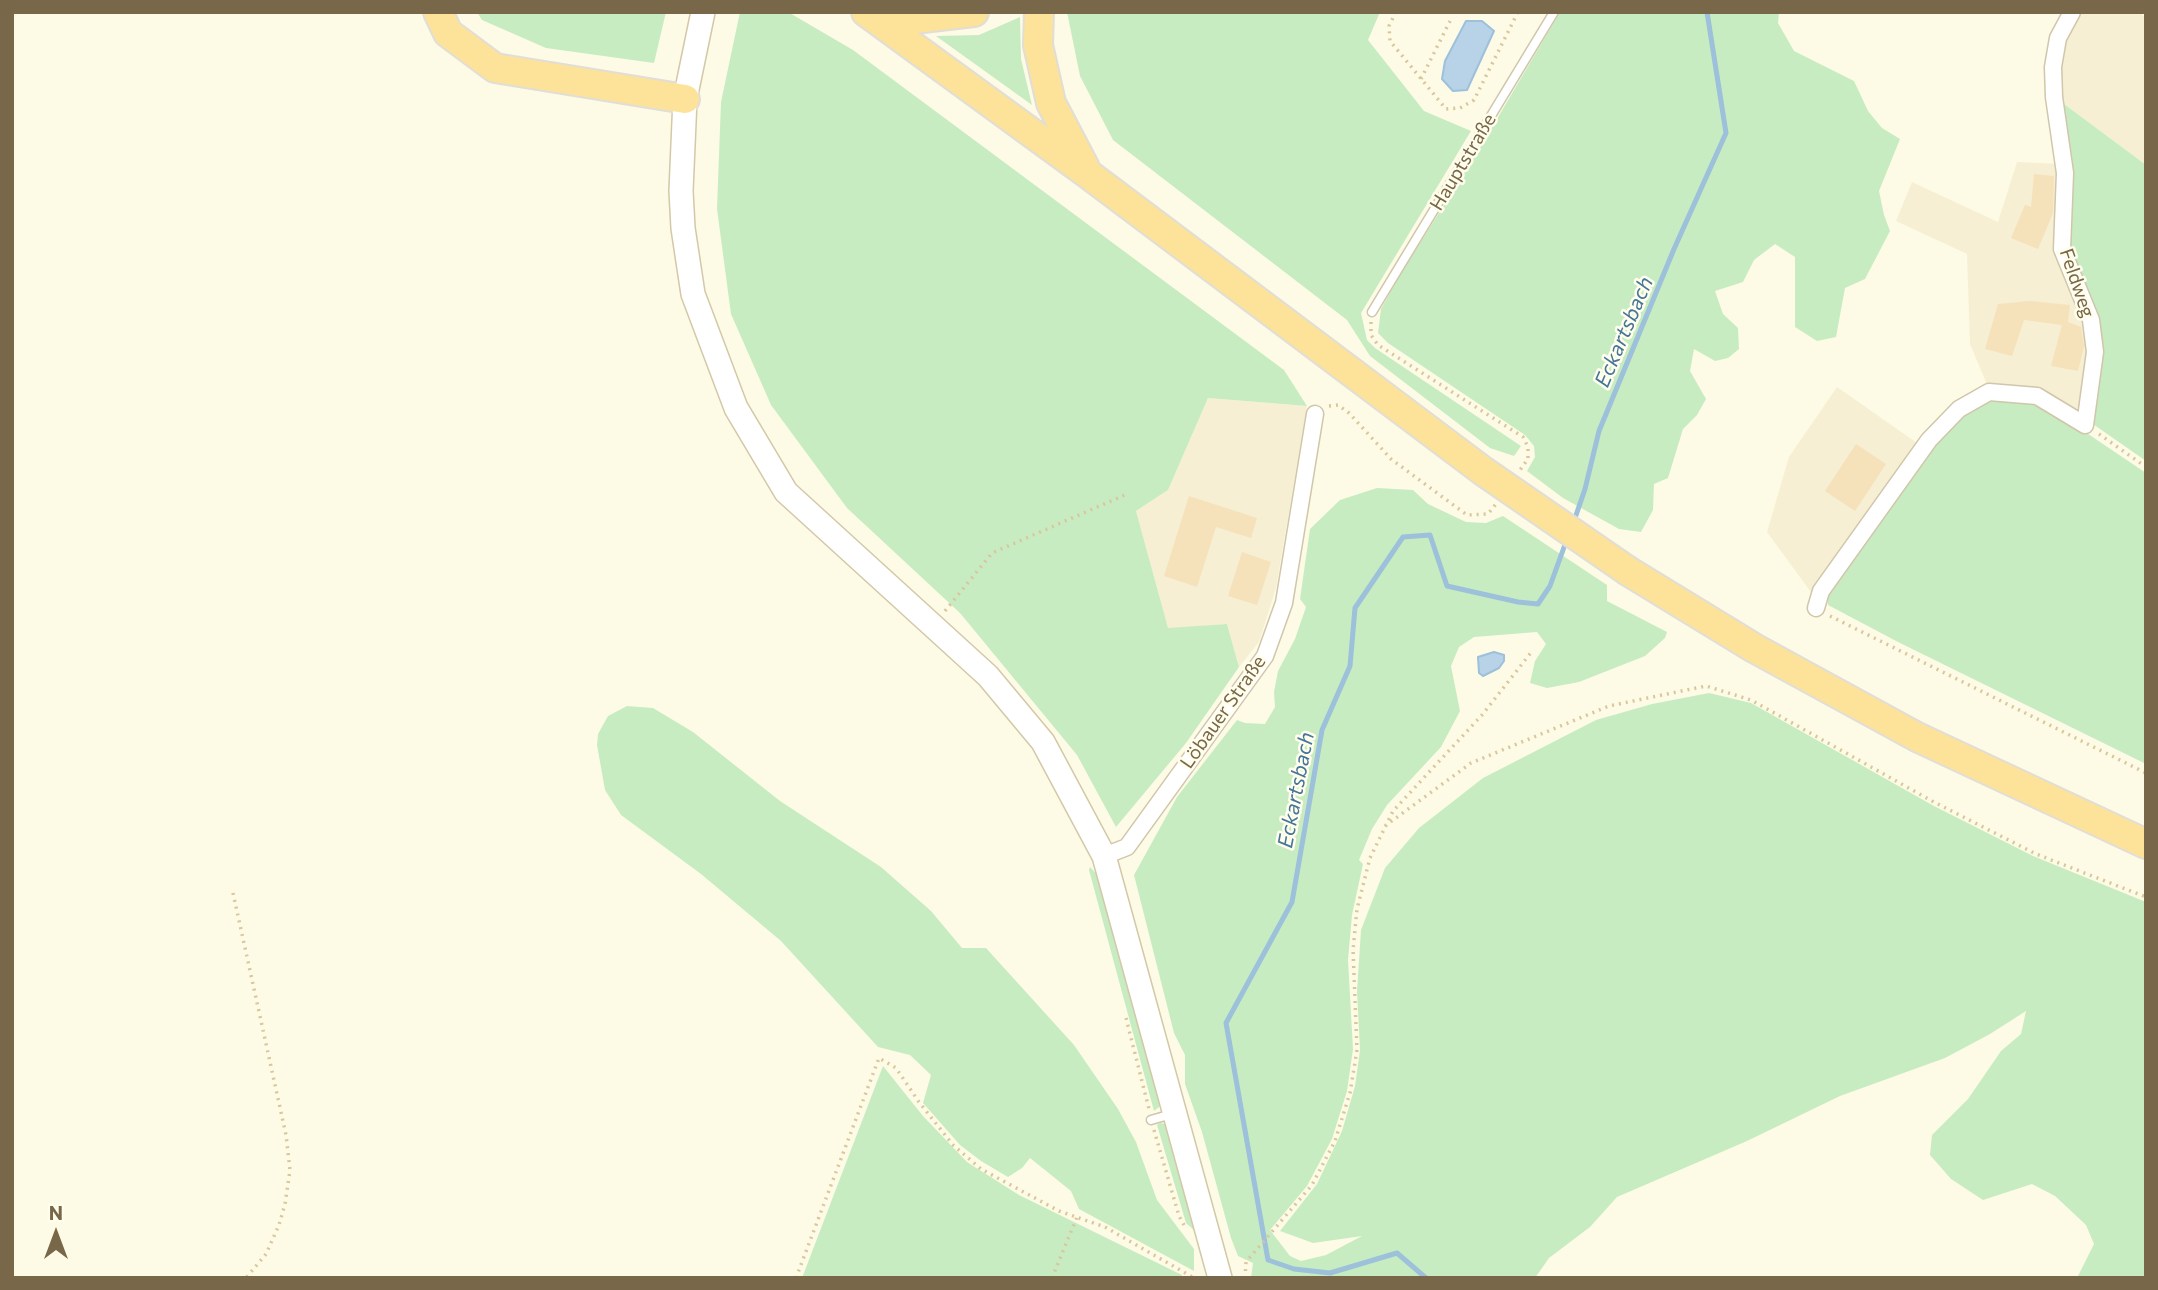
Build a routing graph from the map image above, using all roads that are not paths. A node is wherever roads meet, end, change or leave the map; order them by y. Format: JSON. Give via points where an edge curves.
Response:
{"nodes":[{"id":1,"x":438,"y":12,"type":"edge"},
{"id":2,"x":703,"y":12,"type":"edge"},
{"id":3,"x":866,"y":12,"type":"edge"},
{"id":4,"x":898,"y":12,"type":"edge"},
{"id":5,"x":974,"y":12,"type":"edge"},
{"id":6,"x":1038,"y":12,"type":"edge"},
{"id":7,"x":1554,"y":12,"type":"edge"},
{"id":8,"x":2072,"y":12,"type":"edge"},
{"id":9,"x":685,"y":99,"type":"junction"},
{"id":10,"x":1088,"y":174,"type":"junction"},
{"id":11,"x":1372,"y":312,"type":"road end"},
{"id":12,"x":1315,"y":414,"type":"road end"},
{"id":13,"x":1816,"y":608,"type":"road end"},
{"id":14,"x":2146,"y":844,"type":"edge"},
{"id":15,"x":1106,"y":864,"type":"junction"},
{"id":16,"x":1175,"y":1113,"type":"junction"},
{"id":17,"x":1152,"y":1120,"type":"dead end"},
{"id":18,"x":1220,"y":1278,"type":"edge"}],
"edges":[{"from":1,"to":9,"type":"highway","via":[[448,33],[495,68]]},
{"from":2,"to":9,"type":"main road"},
{"from":3,"to":10,"type":"highway"},
{"from":4,"to":5,"type":"highway","via":[[914,19]]},
{"from":6,"to":10,"type":"highway","via":[[1038,45],[1051,103]]},
{"from":7,"to":11,"type":"lane","name":"Hauptstraße"},
{"from":8,"to":13,"type":"street","name":"Feldweg","via":[[2058,38],[2053,68],[2065,173],[2062,249],[2091,320],[2095,352],[2085,425],[2037,396],[1989,392],[1959,409],[1929,440],[1821,591]]},
{"from":9,"to":15,"type":"main road","via":[[681,191],[693,294],[736,408],[786,492],[988,676],[1043,742]]},
{"from":10,"to":14,"type":"highway","bridge":true,"via":[[1483,471],[1628,571],[1754,648],[1917,737]]},
{"from":12,"to":15,"type":"street","name":"Löbauer Straße","via":[[1284,603],[1265,656],[1127,846]]},
{"from":15,"to":16,"type":"main road"},
{"from":16,"to":17,"type":"lane"},
{"from":16,"to":18,"type":"main road"}]}
